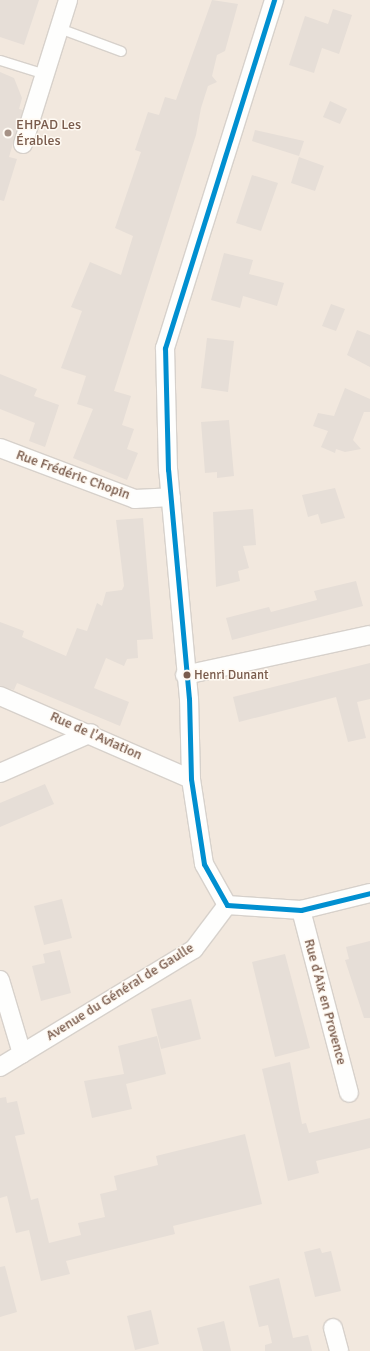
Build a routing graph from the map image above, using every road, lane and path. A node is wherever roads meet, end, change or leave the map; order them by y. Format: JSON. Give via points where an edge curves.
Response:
{"nodes":[{"id":1,"x":68,"y":0,"type":"edge"},
{"id":2,"x":274,"y":0,"type":"edge"},
{"id":3,"x":59,"y":28,"type":"junction"},
{"id":4,"x":121,"y":51,"type":"dead end"},
{"id":5,"x":0,"y":60,"type":"edge"},
{"id":6,"x":45,"y":74,"type":"junction"},
{"id":7,"x":23,"y":144,"type":"dead end"},
{"id":8,"x":0,"y":448,"type":"edge"},
{"id":9,"x":171,"y":497,"type":"junction"},
{"id":10,"x":370,"y":635,"type":"edge"},
{"id":11,"x":185,"y":675,"type":"junction"},
{"id":12,"x":0,"y":696,"type":"edge"},
{"id":13,"x":91,"y":733,"type":"junction"},
{"id":14,"x":0,"y":773,"type":"edge"},
{"id":15,"x":191,"y":779,"type":"junction"},
{"id":16,"x":370,"y":893,"type":"edge"},
{"id":17,"x":227,"y":905,"type":"junction"},
{"id":18,"x":301,"y":910,"type":"junction"},
{"id":19,"x":0,"y":980,"type":"edge"},
{"id":20,"x":22,"y":1054,"type":"junction"},
{"id":21,"x":0,"y":1067,"type":"edge"},
{"id":22,"x":349,"y":1094,"type":"dead end"},
{"id":23,"x":333,"y":1328,"type":"dead end"},
{"id":24,"x":339,"y":1351,"type":"edge"}],
"edges":[{"from":1,"to":3,"type":"street"},
{"from":2,"to":9,"type":"street","via":[[165,348]]},
{"from":3,"to":4,"type":"lane"},
{"from":3,"to":6,"type":"street"},
{"from":5,"to":6,"type":"lane"},
{"from":6,"to":7,"type":"street"},
{"from":8,"to":9,"type":"street","name":"Rue Frédéric Chopin","via":[[135,499]]},
{"from":9,"to":11,"type":"street"},
{"from":10,"to":11,"type":"street"},
{"from":11,"to":15,"type":"street"},
{"from":12,"to":13,"type":"street","name":"Rue de l'Aviation"},
{"from":13,"to":14,"type":"street"},
{"from":13,"to":15,"type":"street","name":"Rue de l'Aviation"},
{"from":15,"to":17,"type":"street","via":[[204,864]]},
{"from":16,"to":18,"type":"street"},
{"from":17,"to":18,"type":"street"},
{"from":17,"to":20,"type":"street","name":"Avenue du Général de Gaulle","via":[[194,949]]},
{"from":18,"to":22,"type":"street","name":"Rue d'Aix en Provence"},
{"from":19,"to":20,"type":"street"},
{"from":20,"to":21,"type":"street","name":"Avenue du Général de Gaulle"},
{"from":23,"to":24,"type":"street"}]}
